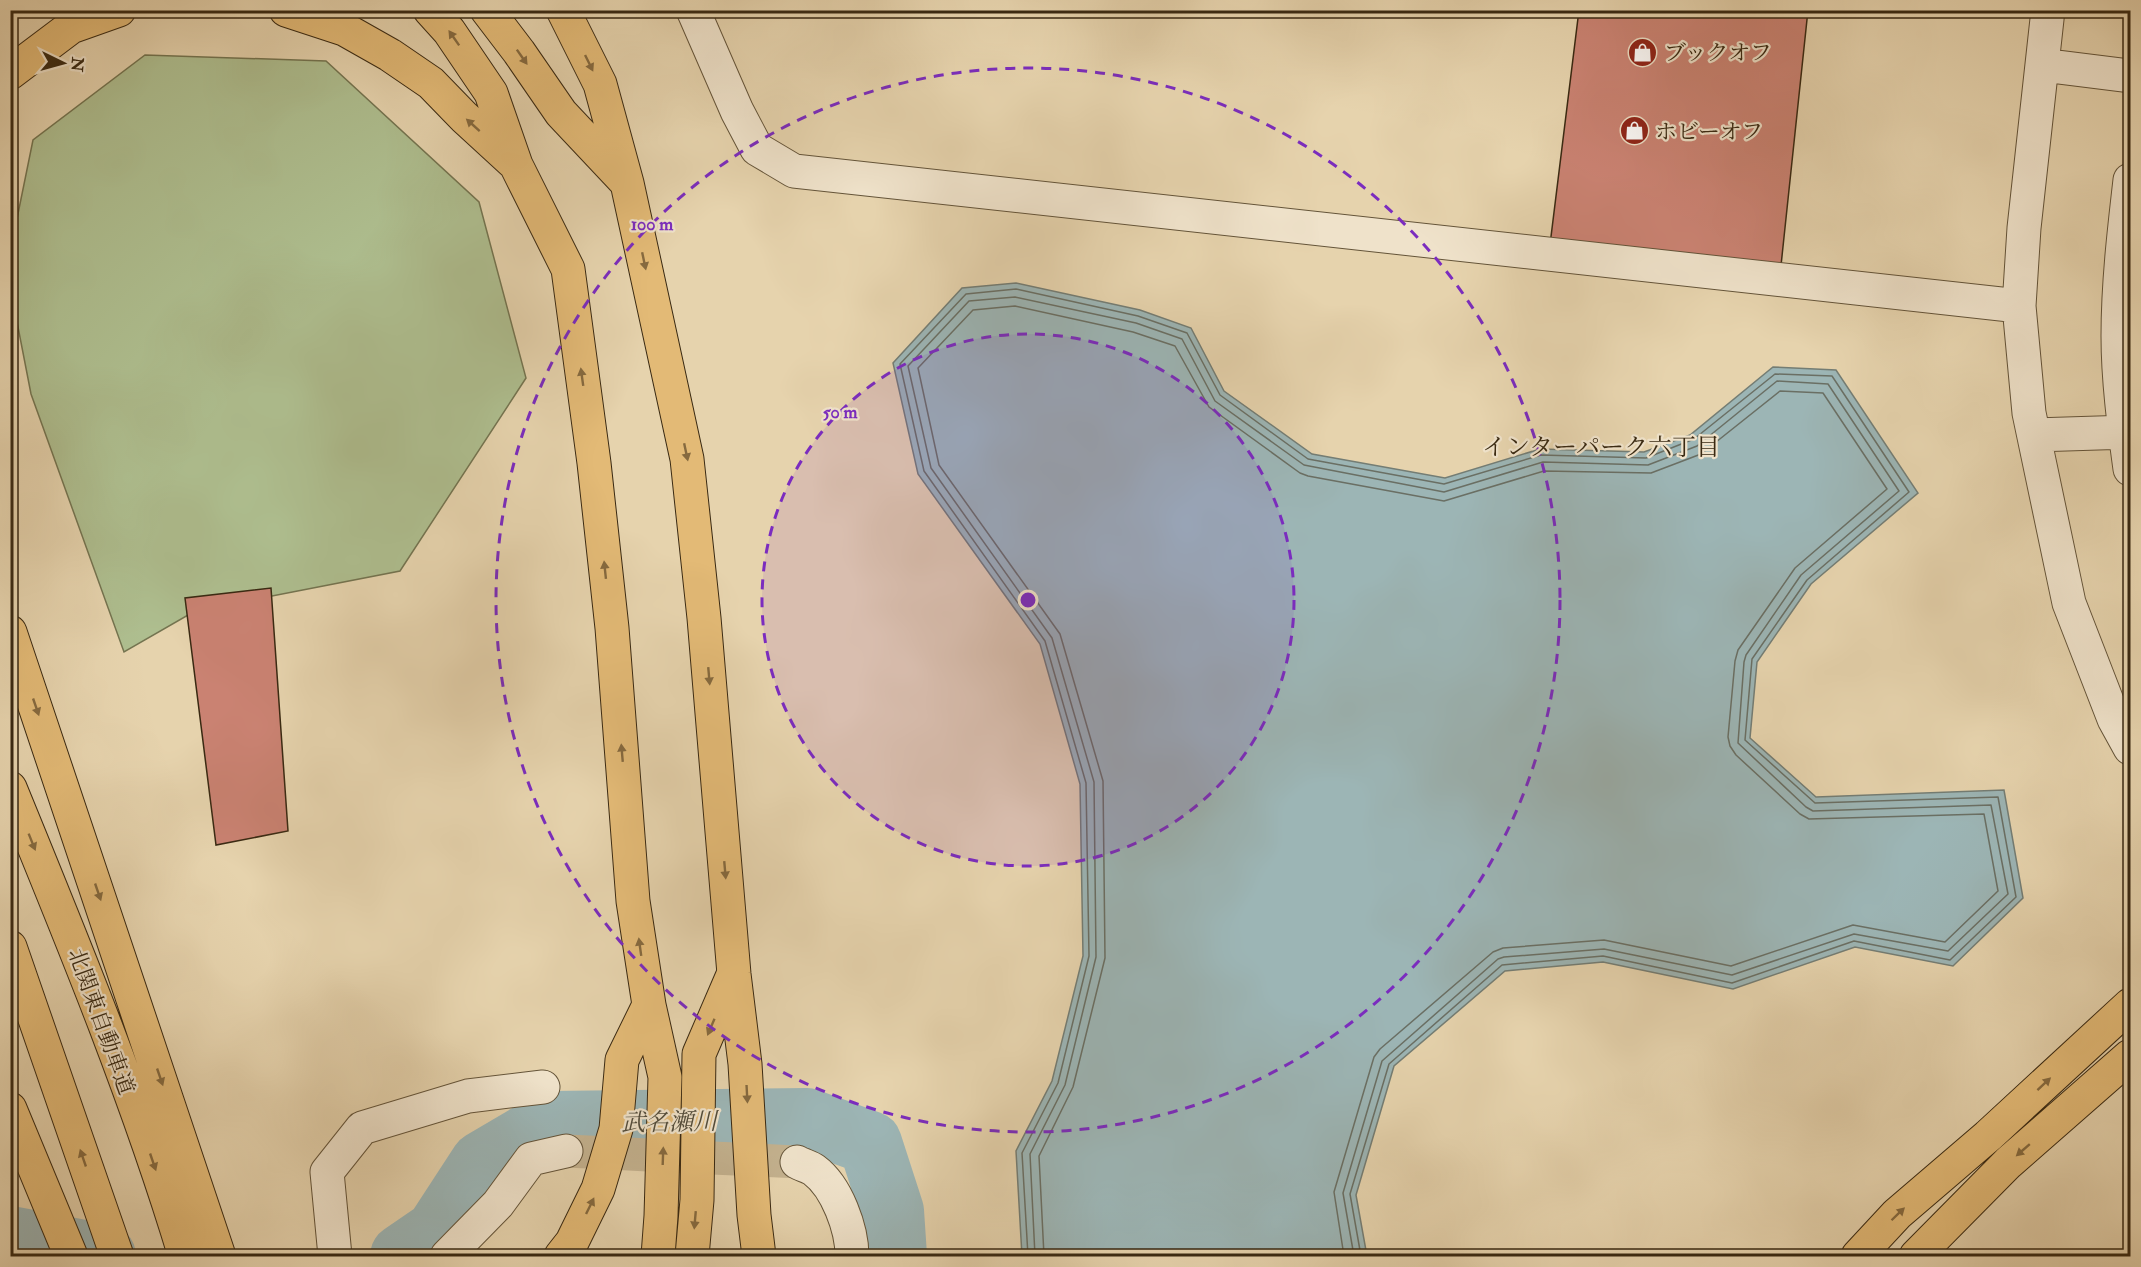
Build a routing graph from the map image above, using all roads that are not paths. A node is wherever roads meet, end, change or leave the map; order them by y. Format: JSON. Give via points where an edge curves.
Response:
{"nodes":[{"id":1,"x":119,"y":10,"type":"edge"},
{"id":2,"x":286,"y":10,"type":"edge"},
{"id":3,"x":430,"y":10,"type":"edge"},
{"id":4,"x":487,"y":10,"type":"edge"},
{"id":5,"x":563,"y":10,"type":"edge"},
{"id":6,"x":693,"y":10,"type":"edge"},
{"id":7,"x":2048,"y":10,"type":"edge"},
{"id":8,"x":2042,"y":65,"type":"junction"},
{"id":9,"x":10,"y":73,"type":"edge"},
{"id":10,"x":2130,"y":76,"type":"edge"},
{"id":11,"x":516,"y":165,"type":"junction"},
{"id":12,"x":2130,"y":180,"type":"edge"},
{"id":13,"x":627,"y":183,"type":"junction"},
{"id":14,"x":2019,"y":306,"type":"junction"},
{"id":15,"x":2128,"y":432,"type":"edge"},
{"id":16,"x":2034,"y":435,"type":"junction"},
{"id":17,"x":2130,"y":469,"type":"edge"},
{"id":18,"x":10,"y":632,"type":"edge"},
{"id":19,"x":2130,"y":748,"type":"edge"},
{"id":20,"x":10,"y":788,"type":"edge"},
{"id":21,"x":10,"y":947,"type":"edge"},
{"id":22,"x":734,"y":974,"type":"junction"},
{"id":23,"x":649,"y":1005,"type":"junction"},
{"id":24,"x":2130,"y":1005,"type":"edge"},
{"id":25,"x":2130,"y":1056,"type":"edge"},
{"id":26,"x":543,"y":1087,"type":"dead end"},
{"id":27,"x":10,"y":1109,"type":"edge"},
{"id":28,"x":566,"y":1151,"type":"tunnel mouth"},
{"id":29,"x":796,"y":1162,"type":"tunnel mouth"},
{"id":30,"x":183,"y":1250,"type":"edge"},
{"id":31,"x":219,"y":1256,"type":"edge"},
{"id":32,"x":71,"y":1257,"type":"edge"},
{"id":33,"x":117,"y":1257,"type":"edge"},
{"id":34,"x":336,"y":1257,"type":"edge"},
{"id":35,"x":447,"y":1257,"type":"edge"},
{"id":36,"x":561,"y":1257,"type":"edge"},
{"id":37,"x":657,"y":1257,"type":"edge"},
{"id":38,"x":692,"y":1257,"type":"edge"},
{"id":39,"x":759,"y":1257,"type":"edge"},
{"id":40,"x":852,"y":1257,"type":"edge"},
{"id":41,"x":1858,"y":1257,"type":"edge"},
{"id":42,"x":1916,"y":1257,"type":"edge"}],
"edges":[{"from":1,"to":9,"type":"highway","via":[[71,27]]},
{"from":11,"to":2,"type":"highway","one_way":true,"via":[[431,83],[390,55],[344,29]]},
{"from":11,"to":3,"type":"highway","one_way":true,"via":[[491,93]]},
{"from":4,"to":13,"type":"highway","one_way":true,"via":[[561,113]]},
{"from":5,"to":13,"type":"highway","one_way":true,"via":[[600,84]]},
{"from":6,"to":14,"type":"street","via":[[757,149],[794,171]]},
{"from":7,"to":8,"type":"street"},
{"from":8,"to":10,"type":"street"},
{"from":8,"to":14,"type":"street"},
{"from":23,"to":11,"type":"highway","one_way":true,"via":[[633,901],[612,628],[568,269]]},
{"from":12,"to":15,"type":"street","via":[[2120,266],[2118,339]]},
{"from":13,"to":22,"type":"highway","one_way":true,"via":[[687,459]]},
{"from":14,"to":16,"type":"street"},
{"from":15,"to":16,"type":"street"},
{"from":15,"to":17,"type":"street"},
{"from":16,"to":19,"type":"street","via":[[2069,603],[2114,719]]},
{"from":18,"to":31,"type":"highway","one_way":true},
{"from":20,"to":30,"type":"highway","name":"北関東自動車道","one_way":true,"via":[[119,1065]]},
{"from":33,"to":21,"type":"highway","one_way":true},
{"from":22,"to":38,"type":"highway","one_way":true,"via":[[699,1054],[697,1200]]},
{"from":22,"to":39,"type":"highway","one_way":true,"via":[[745,1064]]},
{"from":36,"to":23,"type":"highway","one_way":true,"via":[[598,1190],[616,1129],[622,1060]]},
{"from":37,"to":23,"type":"highway","one_way":true,"via":[[665,1077]]},
{"from":41,"to":24,"type":"highway","one_way":true,"via":[[1897,1214]]},
{"from":25,"to":42,"type":"highway","one_way":true,"via":[[2008,1162]]},
{"from":26,"to":34,"type":"street","via":[[468,1096],[362,1128],[327,1172]]},
{"from":27,"to":32,"type":"highway"},
{"from":28,"to":35,"type":"street","via":[[531,1159],[498,1204]]},
{"from":29,"to":40,"type":"street","via":[[814,1170],[836,1196],[852,1244]]}]}
